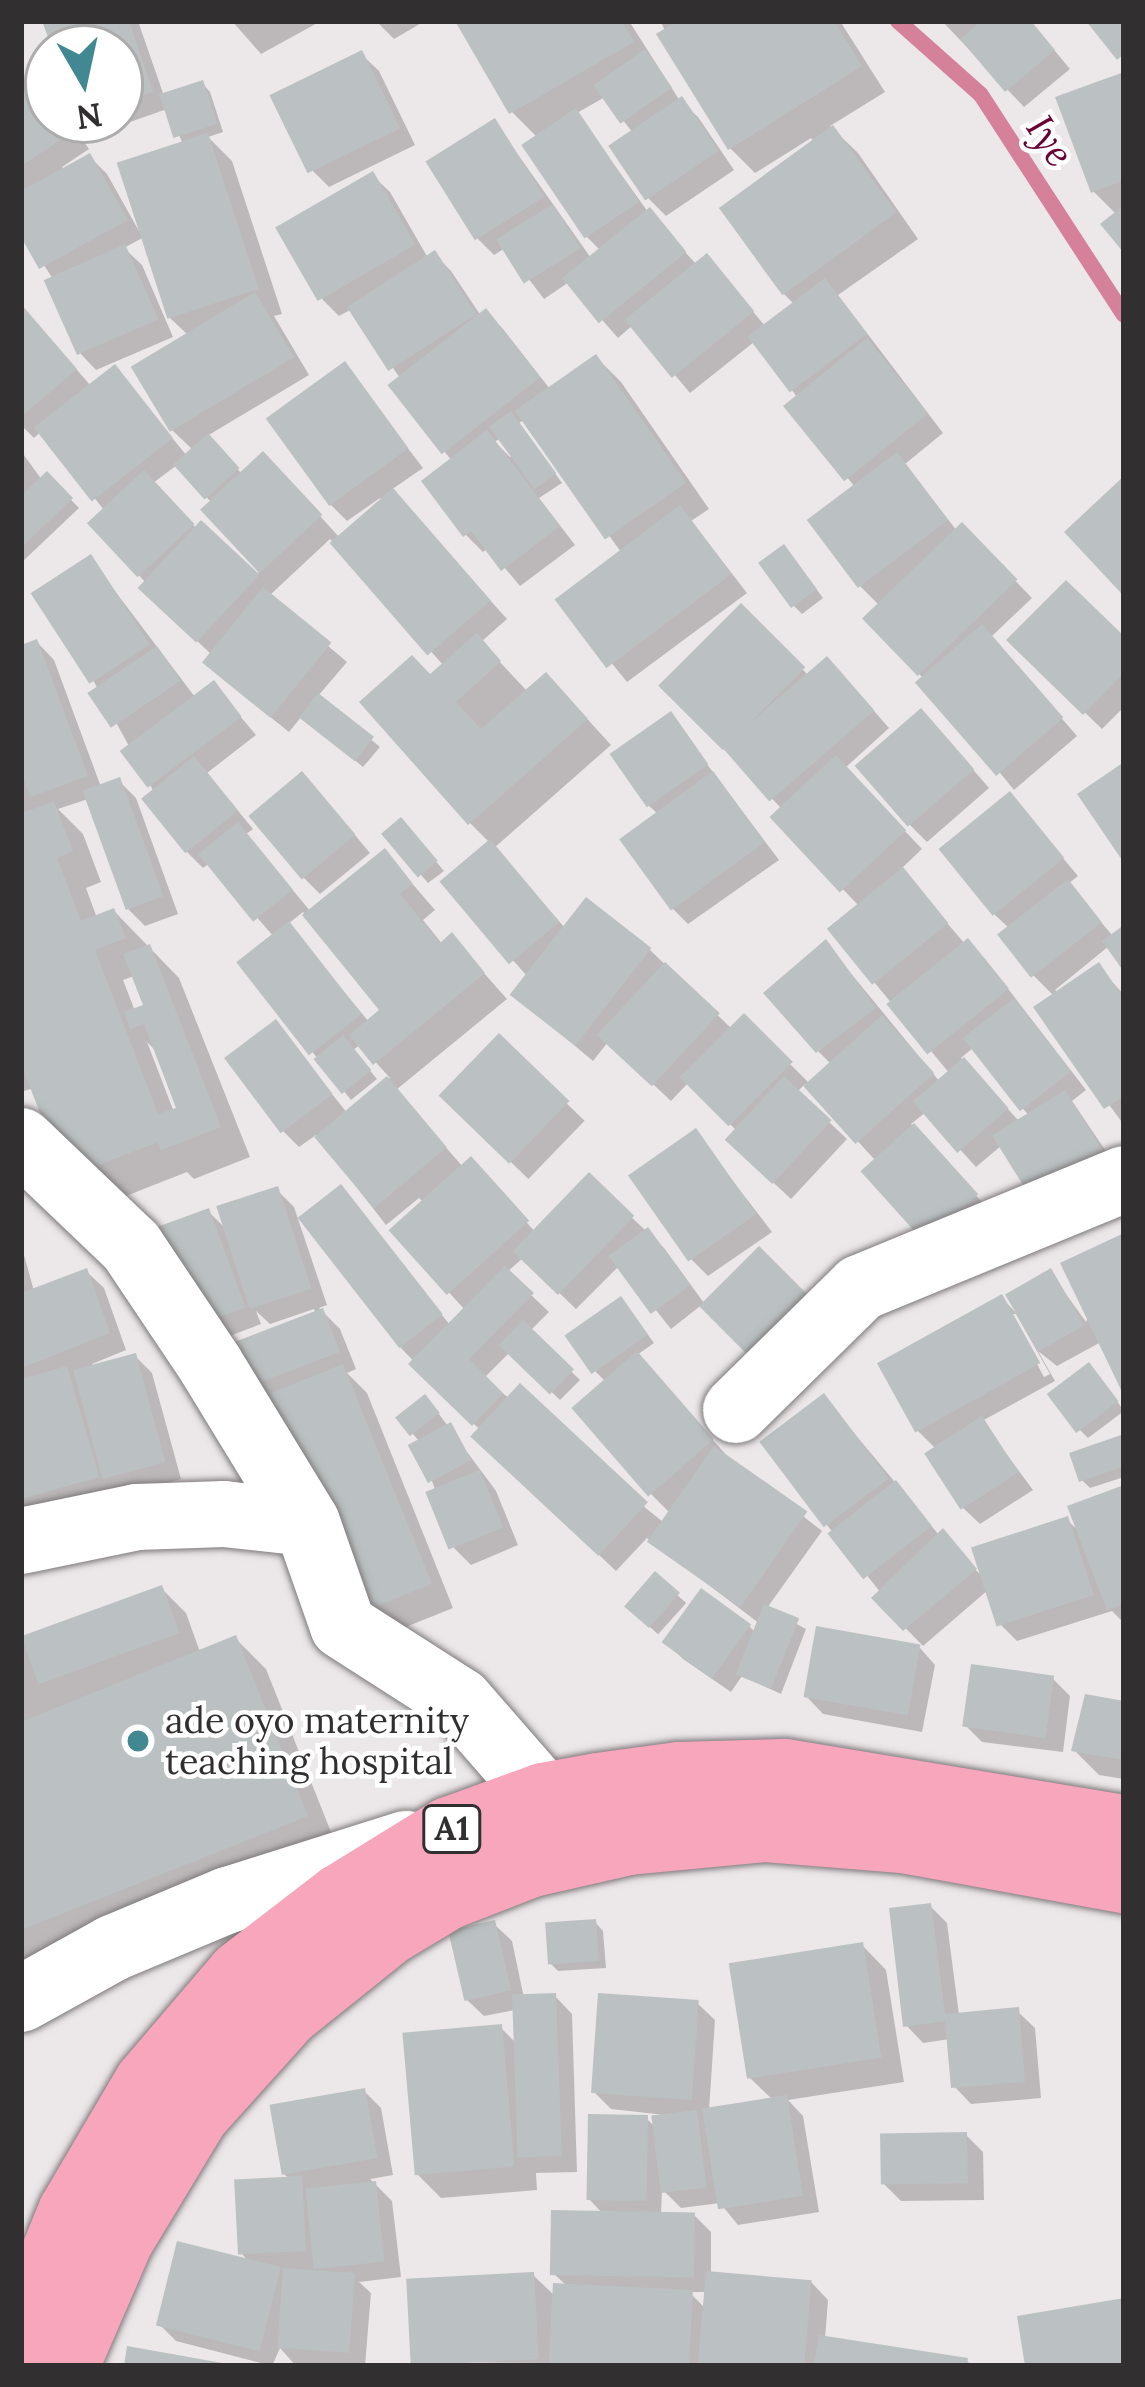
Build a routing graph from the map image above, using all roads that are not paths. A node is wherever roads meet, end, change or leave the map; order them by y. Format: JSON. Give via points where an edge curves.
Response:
{"nodes":[{"id":1,"x":21,"y":1141,"type":"edge"},
{"id":2,"x":1124,"y":1179,"type":"edge"},
{"id":3,"x":736,"y":1410,"type":"dead end"},
{"id":4,"x":307,"y":1523,"type":"junction"},
{"id":5,"x":21,"y":1541,"type":"edge"},
{"id":6,"x":543,"y":1796,"type":"junction"},
{"id":7,"x":1124,"y":1828,"type":"edge"},
{"id":8,"x":449,"y":1830,"type":"junction"},
{"id":9,"x":580,"y":1853,"type":"junction"},
{"id":10,"x":1124,"y":1880,"type":"edge"},
{"id":11,"x":21,"y":1999,"type":"edge"},
{"id":12,"x":21,"y":2335,"type":"edge"},
{"id":13,"x":66,"y":2366,"type":"edge"}],
"edges":[{"from":1,"to":4,"type":"street","via":[[131,1246]]},
{"from":2,"to":3,"type":"street","via":[[860,1288]]},
{"from":4,"to":5,"type":"street","via":[[224,1514],[137,1517]]},
{"from":4,"to":6,"type":"street","via":[[343,1626],[460,1701]]},
{"from":6,"to":7,"type":"highway","number":"A1","via":[[679,1775],[785,1772]]},
{"from":6,"to":8,"type":"highway","number":"A1"},
{"from":6,"to":9,"type":"street"},
{"from":8,"to":11,"type":"street","via":[[228,1900],[113,1948]]},
{"from":8,"to":12,"type":"highway","number":"A1","via":[[340,1897],[240,1974],[147,2083],[71,2212]]},
{"from":9,"to":10,"type":"highway","number":"A1","via":[[766,1829],[903,1840]]},
{"from":9,"to":13,"type":"highway","number":"A1","via":[[447,1898],[389,1932],[288,2013],[196,2115],[120,2241]]}]}
